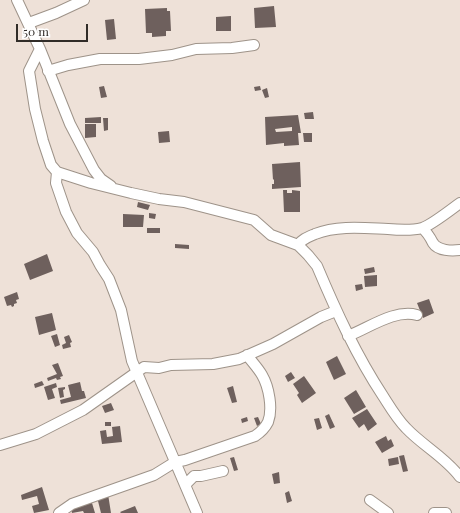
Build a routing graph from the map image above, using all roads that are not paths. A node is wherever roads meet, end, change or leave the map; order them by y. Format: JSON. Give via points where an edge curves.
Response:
{"nodes":[{"id":1,"x":17,"y":0,"type":"edge"},
{"id":2,"x":84,"y":0,"type":"edge"},
{"id":3,"x":29,"y":23,"type":"junction"},
{"id":4,"x":254,"y":45,"type":"dead end"},
{"id":5,"x":40,"y":49,"type":"junction"},
{"id":6,"x":48,"y":71,"type":"junction"},
{"id":7,"x":57,"y":172,"type":"junction"},
{"id":8,"x":114,"y":189,"type":"junction"},
{"id":9,"x":460,"y":203,"type":"edge"},
{"id":10,"x":422,"y":228,"type":"junction"},
{"id":11,"x":298,"y":245,"type":"junction"},
{"id":12,"x":460,"y":250,"type":"edge"},
{"id":13,"x":336,"y":310,"type":"junction"},
{"id":14,"x":417,"y":315,"type":"dead end"},
{"id":15,"x":348,"y":336,"type":"junction"},
{"id":16,"x":247,"y":355,"type":"junction"},
{"id":17,"x":136,"y":374,"type":"junction"},
{"id":18,"x":0,"y":445,"type":"edge"},
{"id":19,"x":175,"y":462,"type":"junction"},
{"id":20,"x":223,"y":471,"type":"dead end"},
{"id":21,"x":460,"y":477,"type":"edge"},
{"id":22,"x":185,"y":485,"type":"junction"},
{"id":23,"x":370,"y":500,"type":"dead end"},
{"id":24,"x":196,"y":512,"type":"edge"},
{"id":25,"x":59,"y":513,"type":"edge"},
{"id":26,"x":388,"y":513,"type":"edge"},
{"id":27,"x":434,"y":513,"type":"edge"},
{"id":28,"x":446,"y":513,"type":"edge"}],
"edges":[{"from":1,"to":3,"type":"street"},
{"from":2,"to":3,"type":"street"},
{"from":3,"to":5,"type":"street"},
{"from":4,"to":6,"type":"street","via":[[196,48],[172,55],[139,59],[100,59]]},
{"from":5,"to":6,"type":"street"},
{"from":5,"to":7,"type":"street","via":[[29,71],[43,141],[51,165]]},
{"from":6,"to":8,"type":"street","via":[[70,124],[94,170]]},
{"from":7,"to":8,"type":"street"},
{"from":7,"to":17,"type":"street","via":[[56,183],[66,212],[77,233],[93,252],[109,279],[122,310]]},
{"from":8,"to":11,"type":"street","via":[[184,202],[254,220],[271,235]]},
{"from":9,"to":10,"type":"street"},
{"from":10,"to":11,"type":"street","via":[[338,228],[313,235]]},
{"from":10,"to":12,"type":"street","via":[[438,247]]},
{"from":11,"to":13,"type":"street","via":[[317,266]]},
{"from":13,"to":15,"type":"street"},
{"from":13,"to":16,"type":"street"},
{"from":14,"to":15,"type":"street","via":[[395,316]]},
{"from":15,"to":21,"type":"street","via":[[372,379],[400,420]]},
{"from":16,"to":17,"type":"street","via":[[213,364],[144,367]]},
{"from":16,"to":19,"type":"street","via":[[262,375],[267,387],[270,410],[263,430],[256,436]]},
{"from":17,"to":18,"type":"street","via":[[83,410],[36,434]]},
{"from":17,"to":19,"type":"street"},
{"from":19,"to":22,"type":"street"},
{"from":19,"to":25,"type":"street","via":[[154,475],[72,504]]},
{"from":20,"to":22,"type":"street","via":[[194,476]]},
{"from":22,"to":24,"type":"street"},
{"from":23,"to":26,"type":"street"},
{"from":27,"to":28,"type":"street"}]}
